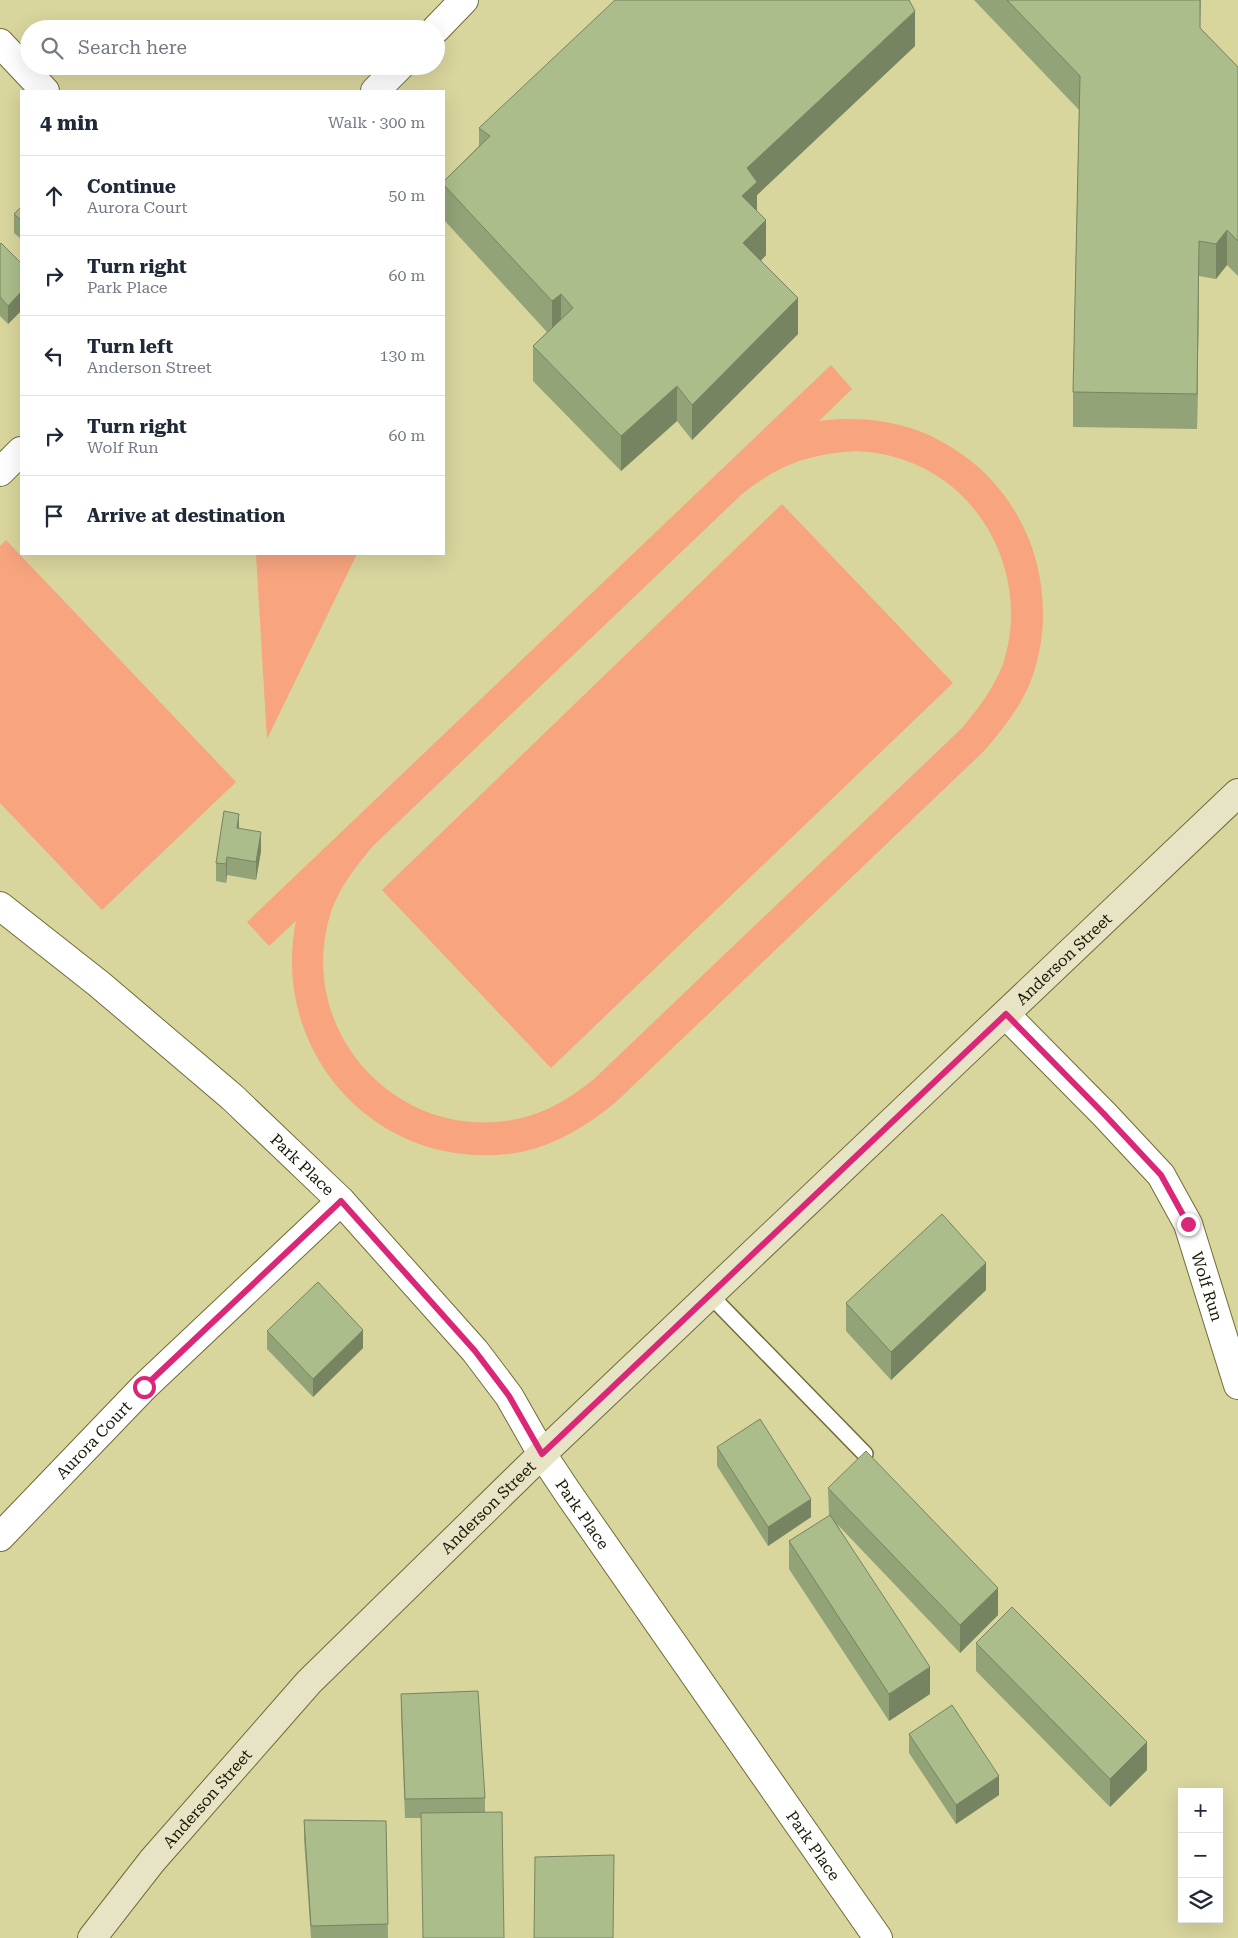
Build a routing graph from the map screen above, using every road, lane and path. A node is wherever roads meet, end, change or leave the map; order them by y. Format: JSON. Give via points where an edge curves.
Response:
{"nodes":[{"id":1,"x":464,"y":0,"type":"edge"},
{"id":2,"x":445,"y":20,"type":"edge"},
{"id":3,"x":0,"y":44,"type":"edge"},
{"id":4,"x":20,"y":65,"type":"edge"},
{"id":5,"x":30,"y":75,"type":"edge"},
{"id":6,"x":391,"y":75,"type":"edge"},
{"id":7,"x":44,"y":90,"type":"edge"},
{"id":8,"x":376,"y":90,"type":"edge"},
{"id":9,"x":20,"y":452,"type":"edge"},
{"id":10,"x":0,"y":472,"type":"edge"},
{"id":11,"x":1238,"y":793,"type":"edge"},
{"id":12,"x":0,"y":906,"type":"edge"},
{"id":13,"x":1006,"y":1014,"type":"junction"},
{"id":14,"x":341,"y":1201,"type":"junction"},
{"id":15,"x":710,"y":1295,"type":"junction"},
{"id":16,"x":1238,"y":1385,"type":"edge"},
{"id":17,"x":542,"y":1454,"type":"junction"},
{"id":18,"x":865,"y":1454,"type":"edge"},
{"id":19,"x":0,"y":1537,"type":"edge"},
{"id":20,"x":92,"y":1938,"type":"edge"},
{"id":21,"x":878,"y":1938,"type":"edge"}],
"edges":[{"from":1,"to":2,"type":"street"},
{"from":3,"to":4,"type":"street"},
{"from":5,"to":7,"type":"street"},
{"from":6,"to":8,"type":"street"},
{"from":9,"to":10,"type":"street"},
{"from":11,"to":13,"type":"street","name":"Anderson Street"},
{"from":12,"to":14,"type":"street","name":"Park Place","via":[[99,984],[232,1097]]},
{"from":13,"to":15,"type":"street","name":"Anderson Street"},
{"from":13,"to":16,"type":"street","name":"Wolf Run","via":[[1161,1175],[1188,1224]]},
{"from":14,"to":17,"type":"street","name":"Park Place","via":[[475,1351],[509,1396]]},
{"from":14,"to":19,"type":"street","name":"Aurora Court","via":[[144,1387]]},
{"from":15,"to":17,"type":"street","name":"Anderson Street"},
{"from":15,"to":18,"type":"lane"},
{"from":17,"to":20,"type":"street","name":"Anderson Street","via":[[309,1682],[152,1862]]},
{"from":17,"to":21,"type":"street","name":"Park Place"}]}
